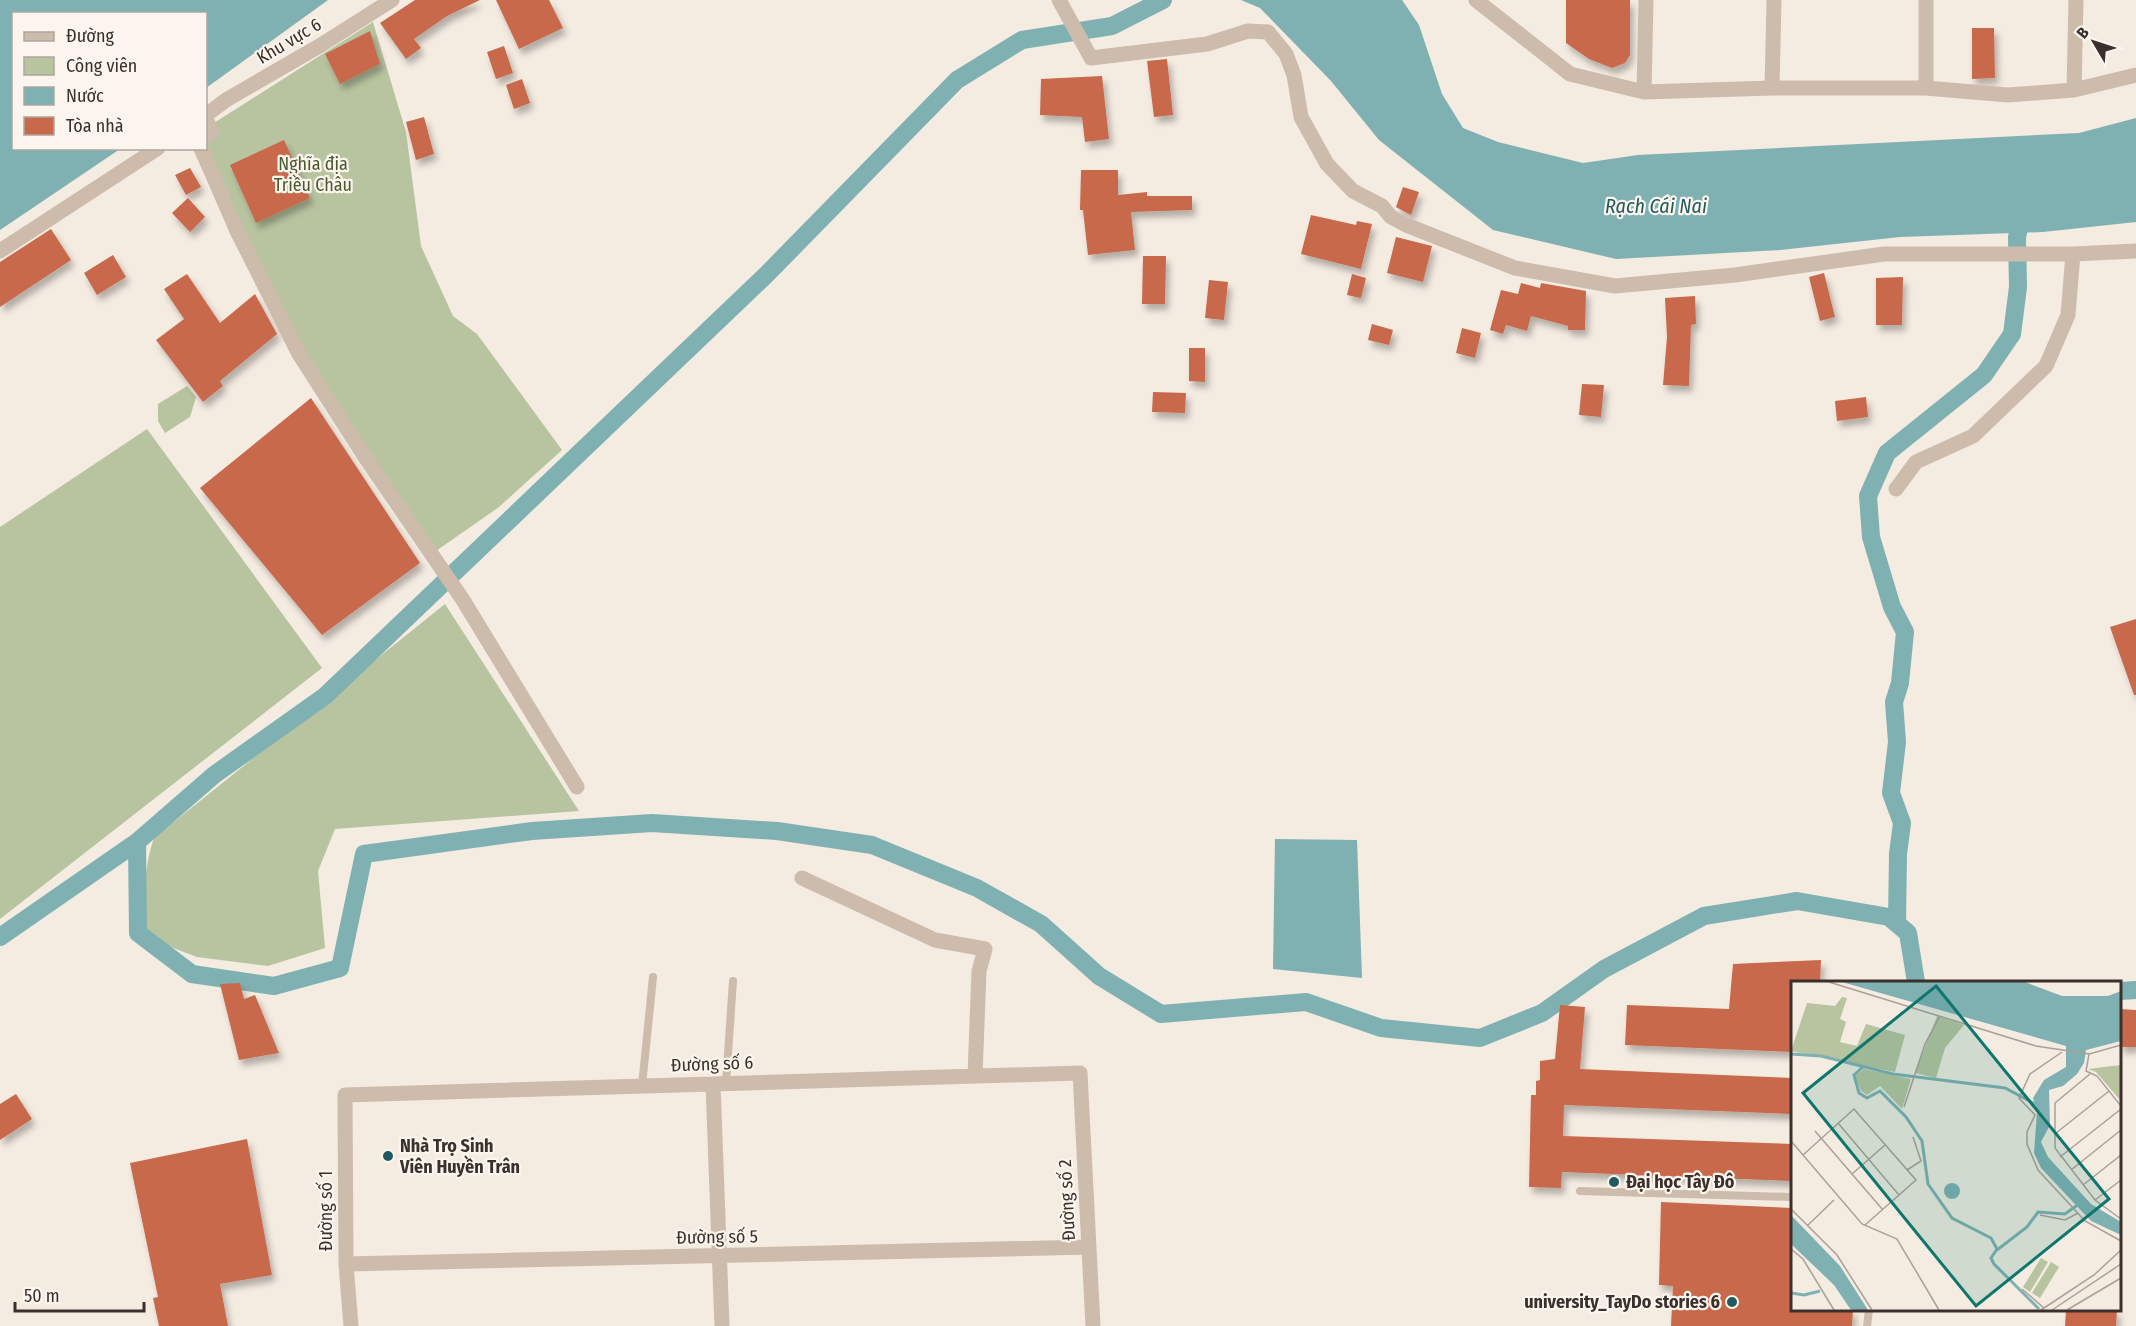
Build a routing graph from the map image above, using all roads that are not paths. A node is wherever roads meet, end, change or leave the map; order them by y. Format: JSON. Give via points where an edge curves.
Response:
{"nodes":[{"id":1,"x":392,"y":0,"type":"edge"},
{"id":2,"x":1646,"y":0,"type":"edge"},
{"id":3,"x":1774,"y":0,"type":"edge"},
{"id":4,"x":1926,"y":0,"type":"edge"},
{"id":5,"x":2076,"y":0,"type":"edge"},
{"id":6,"x":1059,"y":1,"type":"edge"},
{"id":7,"x":1478,"y":1,"type":"edge"},
{"id":8,"x":2136,"y":75,"type":"edge"},
{"id":9,"x":1772,"y":88,"type":"junction"},
{"id":10,"x":1926,"y":88,"type":"junction"},
{"id":11,"x":2074,"y":90,"type":"junction"},
{"id":12,"x":1644,"y":92,"type":"junction"},
{"id":13,"x":207,"y":116,"type":"edge"},
{"id":14,"x":207,"y":120,"type":"edge"},
{"id":15,"x":207,"y":135,"type":"edge"},
{"id":16,"x":155,"y":150,"type":"edge"},
{"id":17,"x":202,"y":150,"type":"edge"},
{"id":18,"x":0,"y":251,"type":"edge"},
{"id":19,"x":2136,"y":251,"type":"edge"},
{"id":20,"x":2073,"y":254,"type":"junction"},
{"id":21,"x":1896,"y":489,"type":"dead end"},
{"id":22,"x":577,"y":787,"type":"dead end"},
{"id":23,"x":802,"y":878,"type":"dead end"},
{"id":24,"x":653,"y":977,"type":"dead end"},
{"id":25,"x":733,"y":981,"type":"dead end"},
{"id":26,"x":1080,"y":1073,"type":"joint"},
{"id":27,"x":975,"y":1076,"type":"junction"},
{"id":28,"x":719,"y":1083,"type":"junction"},
{"id":29,"x":642,"y":1086,"type":"junction"},
{"id":30,"x":345,"y":1095,"type":"joint"},
{"id":31,"x":1580,"y":1191,"type":"dead end"},
{"id":32,"x":1791,"y":1197,"type":"edge"},
{"id":33,"x":1089,"y":1246,"type":"junction"},
{"id":34,"x":718,"y":1256,"type":"junction"},
{"id":35,"x":346,"y":1264,"type":"junction"},
{"id":36,"x":1869,"y":1311,"type":"edge"},
{"id":37,"x":351,"y":1326,"type":"edge"},
{"id":38,"x":722,"y":1326,"type":"edge"},
{"id":39,"x":1094,"y":1326,"type":"edge"},
{"id":40,"x":1868,"y":1326,"type":"edge"}],
"edges":[{"from":1,"to":13,"type":"street","name":"Khu vực 6","via":[[226,100]]},
{"from":2,"to":12,"type":"street"},
{"from":3,"to":9,"type":"street"},
{"from":4,"to":10,"type":"street"},
{"from":5,"to":11,"type":"street"},
{"from":6,"to":20,"type":"street","via":[[1091,58],[1207,45],[1248,31],[1268,32],[1286,54],[1302,117],[1327,164],[1353,191],[1382,206],[1391,217],[1406,225],[1515,268],[1616,286],[1735,275],[1884,254]]},
{"from":7,"to":12,"type":"street","via":[[1570,74]]},
{"from":8,"to":11,"type":"street"},
{"from":9,"to":10,"type":"street"},
{"from":9,"to":12,"type":"street"},
{"from":10,"to":11,"type":"street","via":[[2008,95]]},
{"from":14,"to":15,"type":"street","via":[[212,132]]},
{"from":16,"to":18,"type":"street"},
{"from":17,"to":22,"type":"street","via":[[237,231],[299,354],[454,588]]},
{"from":19,"to":20,"type":"street"},
{"from":20,"to":21,"type":"street","via":[[2068,315],[2046,366],[1972,436],[1916,462]]},
{"from":23,"to":27,"type":"street","via":[[934,940],[985,949],[979,971]]},
{"from":24,"to":29,"type":"lane"},
{"from":25,"to":28,"type":"lane"},
{"from":26,"to":27,"type":"street","name":"Đường số 6"},
{"from":26,"to":33,"type":"street","name":"Đường số 2"},
{"from":27,"to":28,"type":"street","name":"Đường số 6"},
{"from":28,"to":29,"type":"street","name":"Đường số 6"},
{"from":28,"to":34,"type":"street"},
{"from":29,"to":30,"type":"street","name":"Đường số 6"},
{"from":30,"to":35,"type":"street","name":"Đường số 1"},
{"from":31,"to":32,"type":"lane"},
{"from":33,"to":34,"type":"street","name":"Đường số 5"},
{"from":33,"to":39,"type":"street","name":"Đường số 2"},
{"from":34,"to":35,"type":"street","name":"Đường số 5"},
{"from":34,"to":38,"type":"street"},
{"from":35,"to":37,"type":"street","name":"Đường số 1"},
{"from":36,"to":40,"type":"lane"}]}
